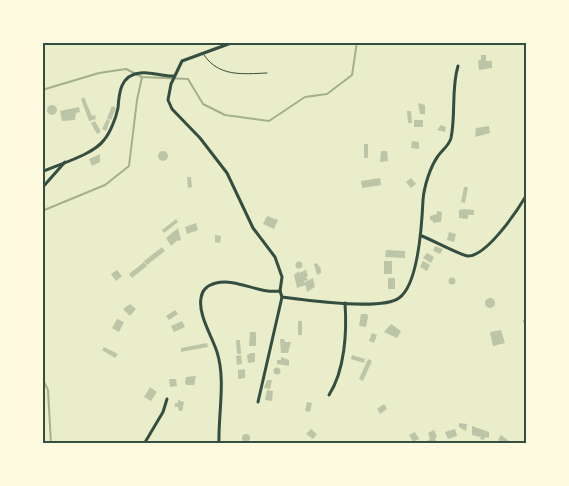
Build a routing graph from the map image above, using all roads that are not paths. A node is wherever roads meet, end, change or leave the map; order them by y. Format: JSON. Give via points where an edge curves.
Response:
{"nodes":[{"id":1,"x":234,"y":42,"type":"edge"},
{"id":2,"x":203,"y":54,"type":"junction"},
{"id":3,"x":458,"y":66,"type":"dead end"},
{"id":4,"x":267,"y":73,"type":"dead end"},
{"id":5,"x":174,"y":77,"type":"junction"},
{"id":6,"x":66,"y":162,"type":"junction"},
{"id":7,"x":42,"y":172,"type":"edge"},
{"id":8,"x":42,"y":188,"type":"edge"},
{"id":9,"x":526,"y":196,"type":"edge"},
{"id":10,"x":422,"y":236,"type":"junction"},
{"id":11,"x":280,"y":291,"type":"junction"},
{"id":12,"x":282,"y":297,"type":"junction"},
{"id":13,"x":345,"y":303,"type":"junction"},
{"id":14,"x":329,"y":395,"type":"dead end"},
{"id":15,"x":167,"y":400,"type":"dead end"},
{"id":16,"x":258,"y":402,"type":"dead end"},
{"id":17,"x":144,"y":444,"type":"edge"},
{"id":18,"x":218,"y":444,"type":"edge"}],
"edges":[{"from":1,"to":2,"type":"street"},
{"from":2,"to":4,"type":"lane","via":[[210,65],[221,71]]},
{"from":2,"to":5,"type":"street","via":[[182,61]]},
{"from":3,"to":10,"type":"street","via":[[451,139],[437,157],[428,178],[423,198]]},
{"from":5,"to":6,"type":"street","via":[[132,75],[118,92],[116,117],[104,141]]},
{"from":5,"to":11,"type":"street","via":[[168,100],[172,109],[227,172],[253,228],[275,257],[282,277]]},
{"from":6,"to":7,"type":"street"},
{"from":6,"to":8,"type":"street"},
{"from":9,"to":10,"type":"street","via":[[504,228],[475,254],[468,256]]},
{"from":10,"to":13,"type":"street","via":[[407,289],[400,298],[384,302]]},
{"from":11,"to":12,"type":"street"},
{"from":11,"to":18,"type":"street","via":[[228,282],[216,283],[202,293],[201,308],[218,355],[221,375]]},
{"from":12,"to":13,"type":"street"},
{"from":12,"to":16,"type":"street"},
{"from":13,"to":14,"type":"street","via":[[339,374]]},
{"from":15,"to":17,"type":"street"}]}
